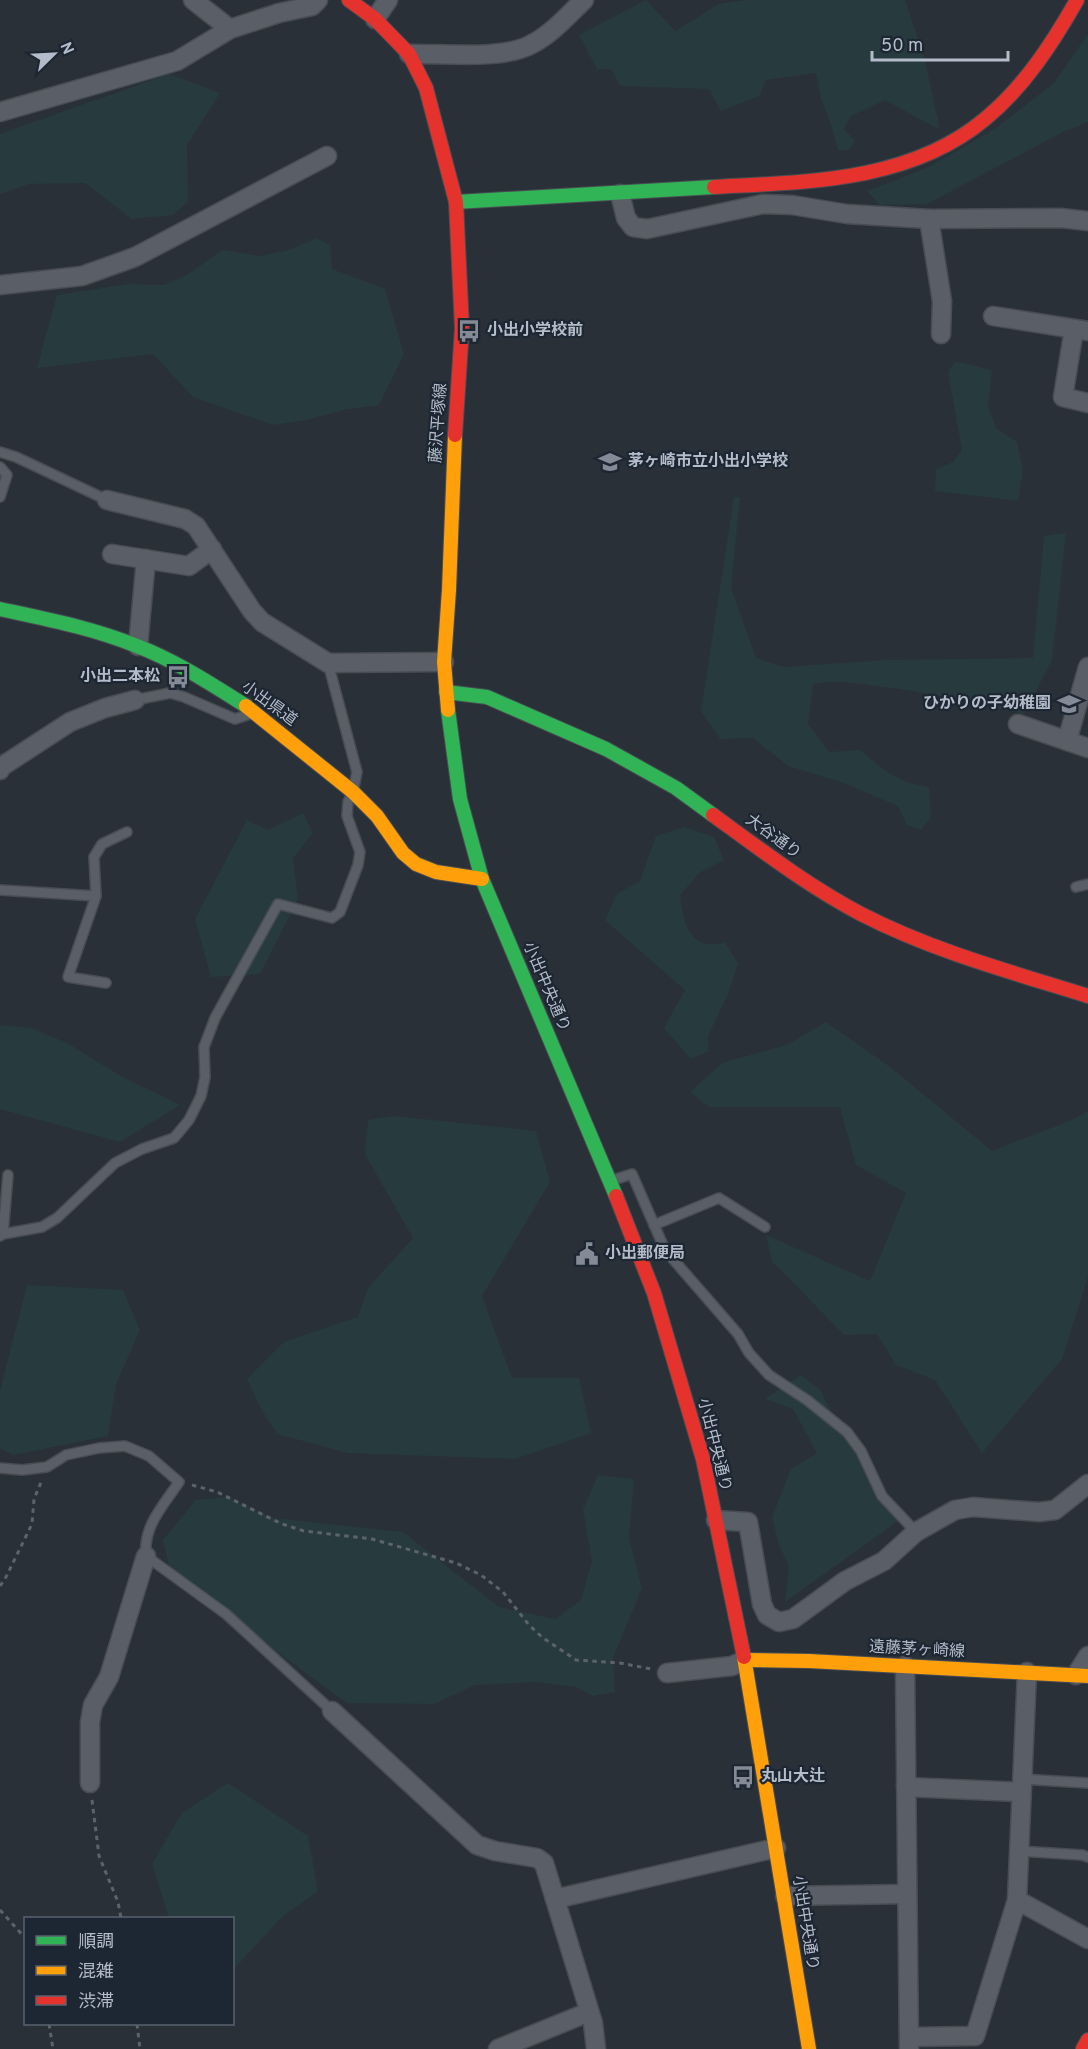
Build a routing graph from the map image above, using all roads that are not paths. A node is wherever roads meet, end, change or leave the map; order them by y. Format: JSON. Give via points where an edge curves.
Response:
{"nodes":[{"id":1,"x":193,"y":0,"type":"edge"},
{"id":2,"x":318,"y":0,"type":"edge"},
{"id":3,"x":349,"y":0,"type":"edge"},
{"id":4,"x":387,"y":0,"type":"edge"},
{"id":5,"x":584,"y":0,"type":"edge"},
{"id":6,"x":1077,"y":0,"type":"edge"},
{"id":7,"x":375,"y":19,"type":"junction"},
{"id":8,"x":230,"y":29,"type":"junction"},
{"id":9,"x":409,"y":54,"type":"junction"},
{"id":10,"x":0,"y":112,"type":"edge"},
{"id":11,"x":327,"y":156,"type":"dead end"},
{"id":12,"x":620,"y":194,"type":"junction"},
{"id":13,"x":456,"y":202,"type":"junction"},
{"id":14,"x":929,"y":219,"type":"junction"},
{"id":15,"x":1088,"y":221,"type":"edge"},
{"id":16,"x":0,"y":285,"type":"edge"},
{"id":17,"x":993,"y":316,"type":"dead end"},
{"id":18,"x":1081,"y":330,"type":"edge"},
{"id":19,"x":940,"y":334,"type":"dead end"},
{"id":20,"x":1088,"y":403,"type":"edge"},
{"id":21,"x":0,"y":452,"type":"edge"},
{"id":22,"x":0,"y":467,"type":"edge"},
{"id":23,"x":0,"y":497,"type":"edge"},
{"id":24,"x":107,"y":500,"type":"joint"},
{"id":25,"x":212,"y":549,"type":"junction"},
{"id":26,"x":112,"y":554,"type":"dead end"},
{"id":27,"x":146,"y":559,"type":"junction"},
{"id":28,"x":0,"y":609,"type":"edge"},
{"id":29,"x":138,"y":646,"type":"junction"},
{"id":30,"x":444,"y":662,"type":"junction"},
{"id":31,"x":328,"y":663,"type":"junction"},
{"id":32,"x":1088,"y":667,"type":"edge"},
{"id":33,"x":446,"y":692,"type":"junction"},
{"id":34,"x":135,"y":700,"type":"joint"},
{"id":35,"x":255,"y":712,"type":"junction"},
{"id":36,"x":1018,"y":724,"type":"dead end"},
{"id":37,"x":1067,"y":741,"type":"junction"},
{"id":38,"x":1088,"y":748,"type":"edge"},
{"id":39,"x":0,"y":768,"type":"edge"},
{"id":40,"x":354,"y":792,"type":"junction"},
{"id":41,"x":127,"y":832,"type":"dead end"},
{"id":42,"x":482,"y":879,"type":"junction"},
{"id":43,"x":1088,"y":884,"type":"edge"},
{"id":44,"x":1076,"y":887,"type":"dead end"},
{"id":45,"x":0,"y":891,"type":"edge"},
{"id":46,"x":96,"y":896,"type":"junction"},
{"id":47,"x":106,"y":983,"type":"dead end"},
{"id":48,"x":1088,"y":996,"type":"edge"},
{"id":49,"x":8,"y":1175,"type":"dead end"},
{"id":50,"x":610,"y":1181,"type":"junction"},
{"id":51,"x":654,"y":1225,"type":"junction"},
{"id":52,"x":765,"y":1227,"type":"dead end"},
{"id":53,"x":1,"y":1235,"type":"edge"},
{"id":54,"x":0,"y":1468,"type":"edge"},
{"id":55,"x":1088,"y":1484,"type":"edge"},
{"id":56,"x":716,"y":1520,"type":"junction"},
{"id":57,"x":916,"y":1532,"type":"junction"},
{"id":58,"x":146,"y":1556,"type":"junction"},
{"id":59,"x":1088,"y":1656,"type":"edge"},
{"id":60,"x":745,"y":1660,"type":"junction"},
{"id":61,"x":905,"y":1666,"type":"junction"},
{"id":62,"x":1027,"y":1672,"type":"junction"},
{"id":63,"x":667,"y":1673,"type":"road end"},
{"id":64,"x":1082,"y":1676,"type":"edge"},
{"id":65,"x":332,"y":1711,"type":"joint"},
{"id":66,"x":1088,"y":1783,"type":"edge"},
{"id":67,"x":90,"y":1784,"type":"road end"},
{"id":68,"x":1021,"y":1786,"type":"junction"},
{"id":69,"x":906,"y":1788,"type":"junction"},
{"id":70,"x":776,"y":1848,"type":"junction"},
{"id":71,"x":1019,"y":1851,"type":"junction"},
{"id":72,"x":1088,"y":1857,"type":"edge"},
{"id":73,"x":907,"y":1894,"type":"junction"},
{"id":74,"x":784,"y":1896,"type":"junction"},
{"id":75,"x":555,"y":1899,"type":"junction"},
{"id":76,"x":1017,"y":1900,"type":"junction"},
{"id":77,"x":1088,"y":1939,"type":"edge"},
{"id":78,"x":590,"y":2012,"type":"junction"},
{"id":79,"x":1088,"y":2040,"type":"edge"},
{"id":80,"x":909,"y":2043,"type":"edge"},
{"id":81,"x":498,"y":2049,"type":"edge"},
{"id":82,"x":596,"y":2049,"type":"edge"},
{"id":83,"x":809,"y":2049,"type":"edge"},
{"id":84,"x":1083,"y":2049,"type":"edge"}],
"edges":[{"from":1,"to":8,"type":"street"},
{"from":2,"to":8,"type":"street","via":[[312,6]]},
{"from":3,"to":7,"type":"main road","name":"藤沢平塚線"},
{"from":4,"to":7,"type":"street"},
{"from":5,"to":9,"type":"street","via":[[531,45],[506,53]]},
{"from":6,"to":12,"type":"main road","via":[[1040,60],[995,110],[967,132],[901,164],[824,180]]},
{"from":7,"to":9,"type":"main road","name":"藤沢平塚線"},
{"from":8,"to":10,"type":"street","via":[[177,61]]},
{"from":9,"to":13,"type":"main road","name":"藤沢平塚線","via":[[426,88]]},
{"from":11,"to":16,"type":"street","via":[[135,256],[82,276]]},
{"from":12,"to":13,"type":"main road"},
{"from":12,"to":14,"type":"street","via":[[626,219],[633,227],[647,229],[763,204]]},
{"from":13,"to":30,"type":"main road","name":"藤沢平塚線","via":[[462,328]]},
{"from":14,"to":15,"type":"street"},
{"from":14,"to":19,"type":"street","via":[[942,301]]},
{"from":17,"to":18,"type":"street"},
{"from":18,"to":20,"type":"street","via":[[1064,397]]},
{"from":21,"to":24,"type":"lane"},
{"from":22,"to":23,"type":"lane","via":[[7,474]]},
{"from":24,"to":25,"type":"street","via":[[185,519],[196,526]]},
{"from":25,"to":27,"type":"street","via":[[189,566]]},
{"from":25,"to":31,"type":"street","via":[[262,622]]},
{"from":26,"to":27,"type":"street"},
{"from":27,"to":29,"type":"street"},
{"from":28,"to":29,"type":"main road","name":"小出県道","via":[[88,629]]},
{"from":29,"to":35,"type":"main road","name":"小出県道","via":[[201,677]]},
{"from":30,"to":31,"type":"street"},
{"from":30,"to":33,"type":"main road","name":"藤沢平塚線"},
{"from":31,"to":40,"type":"lane","via":[[357,772]]},
{"from":32,"to":37,"type":"street"},
{"from":33,"to":42,"type":"main road","name":"藤沢平塚線","via":[[460,799]]},
{"from":33,"to":48,"type":"main road","name":"大谷通り","via":[[487,697],[627,760],[676,788],[788,869],[862,914],[957,956]]},
{"from":34,"to":35,"type":"lane","via":[[170,693],[235,719]]},
{"from":34,"to":39,"type":"street","via":[[70,722]]},
{"from":35,"to":40,"type":"main road","name":"小出県道"},
{"from":36,"to":37,"type":"street"},
{"from":37,"to":38,"type":"street"},
{"from":40,"to":42,"type":"main road","name":"小出県道","via":[[416,864],[436,872]]},
{"from":40,"to":53,"type":"lane","via":[[347,816],[360,852],[340,912],[332,918],[278,904],[215,1018],[204,1047],[201,1096],[189,1120],[174,1138],[115,1163],[57,1218],[42,1227]]},
{"from":41,"to":46,"type":"lane","via":[[102,844],[94,857]]},
{"from":42,"to":50,"type":"main road","name":"小出中央通り"},
{"from":43,"to":44,"type":"lane"},
{"from":45,"to":46,"type":"lane"},
{"from":46,"to":47,"type":"lane","via":[[68,977]]},
{"from":49,"to":53,"type":"lane"},
{"from":50,"to":51,"type":"lane","via":[[632,1174]]},
{"from":50,"to":56,"type":"main road","name":"小出中央通り","via":[[654,1293],[703,1459]]},
{"from":51,"to":52,"type":"lane","via":[[719,1198]]},
{"from":51,"to":57,"type":"lane","via":[[665,1250],[769,1375],[847,1432],[861,1450],[882,1496]]},
{"from":54,"to":58,"type":"lane","via":[[47,1467],[66,1455],[99,1448],[125,1446],[149,1456],[179,1482],[149,1526]]},
{"from":55,"to":57,"type":"street","via":[[1055,1510],[973,1507],[955,1510]]},
{"from":56,"to":57,"type":"street","via":[[748,1522],[762,1604],[767,1615],[779,1622],[793,1619],[845,1581],[884,1562]]},
{"from":56,"to":60,"type":"main road","name":"小出中央通り"},
{"from":58,"to":65,"type":"lane","via":[[226,1614]]},
{"from":58,"to":67,"type":"street","via":[[109,1677],[93,1705]]},
{"from":59,"to":64,"type":"street"},
{"from":60,"to":61,"type":"main road","name":"遠藤茅ヶ崎線"},
{"from":60,"to":63,"type":"street","via":[[732,1666]]},
{"from":60,"to":70,"type":"main road","name":"小出中央通り"},
{"from":61,"to":62,"type":"main road","name":"遠藤茅ヶ崎線"},
{"from":61,"to":69,"type":"street"},
{"from":62,"to":64,"type":"main road","name":"遠藤茅ヶ崎線"},
{"from":62,"to":68,"type":"street"},
{"from":65,"to":75,"type":"street","via":[[477,1845],[537,1858],[544,1863]]},
{"from":66,"to":68,"type":"lane"},
{"from":68,"to":69,"type":"street"},
{"from":68,"to":71,"type":"street"},
{"from":69,"to":73,"type":"street"},
{"from":70,"to":74,"type":"main road","name":"小出中央通り"},
{"from":70,"to":75,"type":"street"},
{"from":71,"to":72,"type":"lane"},
{"from":71,"to":76,"type":"street"},
{"from":73,"to":74,"type":"street"},
{"from":73,"to":80,"type":"street"},
{"from":74,"to":83,"type":"main road","name":"小出中央通り"},
{"from":75,"to":78,"type":"street"},
{"from":76,"to":77,"type":"street"},
{"from":76,"to":80,"type":"street","via":[[975,2036]]},
{"from":78,"to":81,"type":"street"},
{"from":78,"to":82,"type":"street"},
{"from":79,"to":84,"type":"main road"}]}
